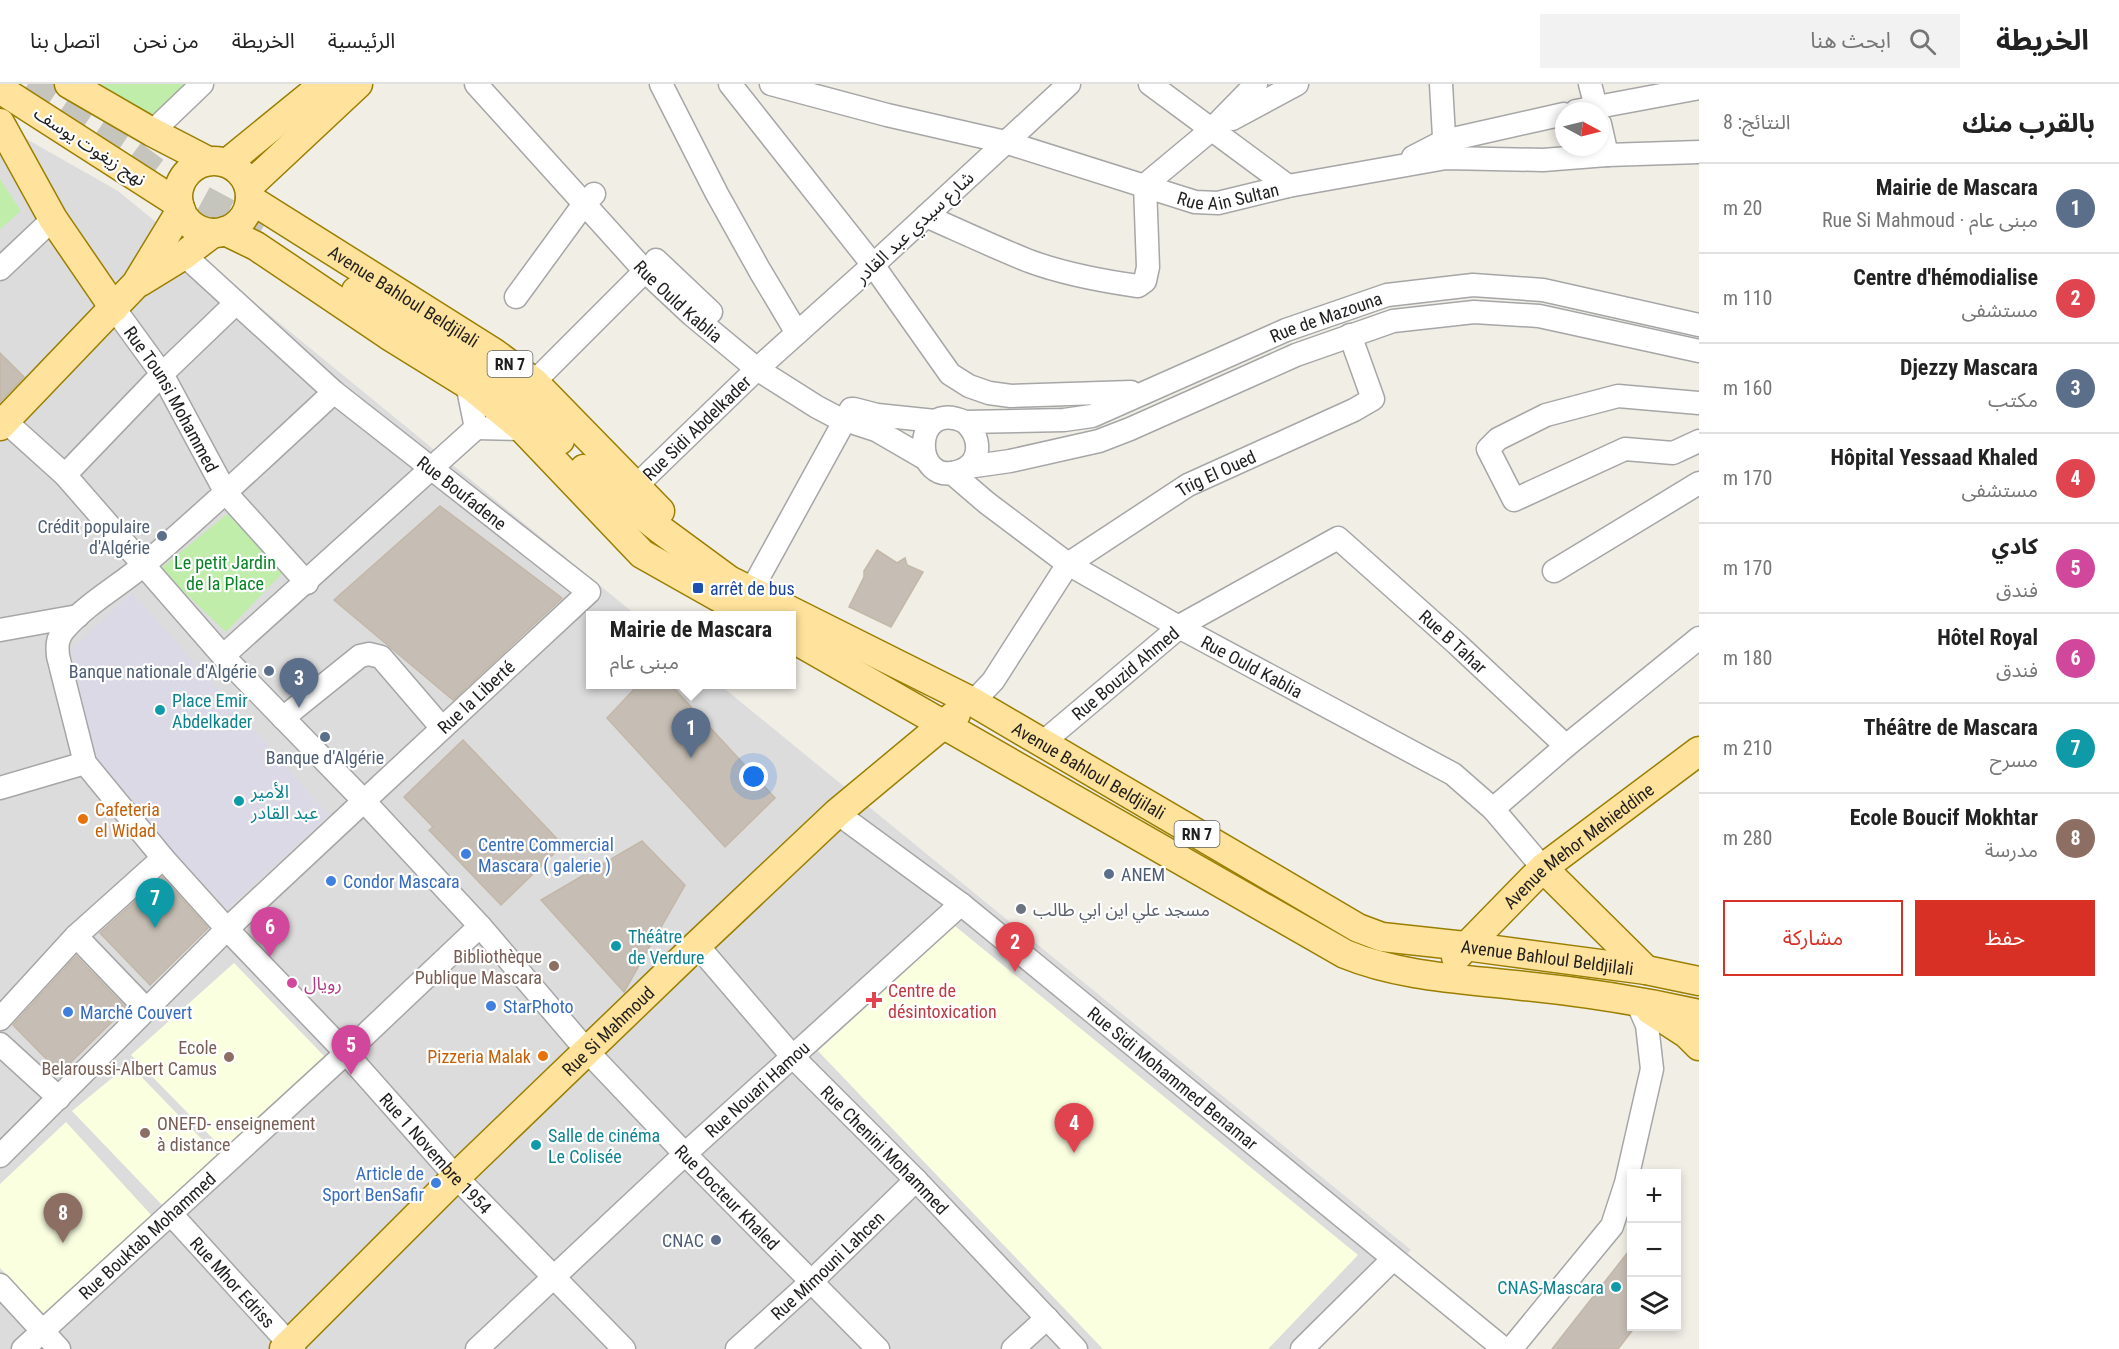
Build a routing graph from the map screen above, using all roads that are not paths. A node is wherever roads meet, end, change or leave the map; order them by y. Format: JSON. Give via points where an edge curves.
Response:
{"nodes":[{"id":1,"x":69,"y":84,"type":"edge"},
{"id":2,"x":202,"y":84,"type":"edge"},
{"id":3,"x":324,"y":84,"type":"edge"},
{"id":4,"x":358,"y":84,"type":"edge"},
{"id":5,"x":476,"y":84,"type":"edge"},
{"id":6,"x":496,"y":84,"type":"edge"},
{"id":7,"x":661,"y":84,"type":"edge"},
{"id":8,"x":730,"y":84,"type":"edge"},
{"id":9,"x":771,"y":84,"type":"edge"},
{"id":10,"x":1069,"y":84,"type":"edge"},
{"id":11,"x":1150,"y":84,"type":"edge"},
{"id":12,"x":1256,"y":84,"type":"edge"},
{"id":13,"x":1297,"y":84,"type":"edge"},
{"id":14,"x":1440,"y":84,"type":"edge"},
{"id":15,"x":1590,"y":84,"type":"edge"},
{"id":16,"x":798,"y":88,"type":"edge"},
{"id":17,"x":1699,"y":88,"type":"edge"},
{"id":18,"x":0,"y":89,"type":"edge"},
{"id":19,"x":1591,"y":102,"type":"edge"},
{"id":20,"x":1609,"y":109,"type":"edge"},
{"id":21,"x":1555,"y":117,"type":"edge"},
{"id":22,"x":0,"y":123,"type":"edge"},
{"id":23,"x":1211,"y":130,"type":"junction"},
{"id":24,"x":152,"y":132,"type":"junction"},
{"id":25,"x":1005,"y":142,"type":"junction"},
{"id":26,"x":1445,"y":150,"type":"junction"},
{"id":27,"x":1699,"y":152,"type":"edge"},
{"id":28,"x":281,"y":154,"type":"junction"},
{"id":29,"x":1609,"y":155,"type":"edge"},
{"id":30,"x":1594,"y":156,"type":"edge"},
{"id":31,"x":218,"y":162,"type":"junction"},
{"id":32,"x":1145,"y":185,"type":"junction"},
{"id":33,"x":1288,"y":186,"type":"junction"},
{"id":34,"x":249,"y":193,"type":"junction"},
{"id":35,"x":589,"y":199,"type":"junction"},
{"id":36,"x":180,"y":207,"type":"junction"},
{"id":37,"x":926,"y":216,"type":"junction"},
{"id":38,"x":53,"y":219,"type":"junction"},
{"id":39,"x":268,"y":223,"type":"junction"},
{"id":40,"x":219,"y":232,"type":"junction"},
{"id":41,"x":184,"y":255,"type":"junction"},
{"id":42,"x":873,"y":265,"type":"junction"},
{"id":43,"x":0,"y":269,"type":"edge"},
{"id":44,"x":645,"y":271,"type":"junction"},
{"id":45,"x":136,"y":284,"type":"junction"},
{"id":46,"x":516,"y":297,"type":"dead end"},
{"id":47,"x":236,"y":303,"type":"junction"},
{"id":48,"x":114,"y":308,"type":"junction"},
{"id":49,"x":1699,"y":325,"type":"edge"},
{"id":50,"x":797,"y":333,"type":"junction"},
{"id":51,"x":1350,"y":336,"type":"junction"},
{"id":52,"x":1699,"y":351,"type":"edge"},
{"id":53,"x":763,"y":363,"type":"junction"},
{"id":54,"x":162,"y":374,"type":"junction"},
{"id":55,"x":534,"y":382,"type":"junction"},
{"id":56,"x":467,"y":384,"type":"junction"},
{"id":57,"x":334,"y":392,"type":"junction"},
{"id":58,"x":1146,"y":392,"type":"junction"},
{"id":59,"x":1699,"y":403,"type":"edge"},
{"id":60,"x":848,"y":414,"type":"junction"},
{"id":61,"x":935,"y":422,"type":"junction"},
{"id":62,"x":965,"y":422,"type":"junction"},
{"id":63,"x":3,"y":424,"type":"edge"},
{"id":64,"x":476,"y":428,"type":"junction"},
{"id":65,"x":523,"y":429,"type":"junction"},
{"id":66,"x":1699,"y":441,"type":"edge"},
{"id":67,"x":926,"y":459,"type":"junction"},
{"id":68,"x":431,"y":468,"type":"junction"},
{"id":69,"x":960,"y":470,"type":"junction"},
{"id":70,"x":64,"y":475,"type":"junction"},
{"id":71,"x":1699,"y":483,"type":"edge"},
{"id":72,"x":636,"y":486,"type":"junction"},
{"id":73,"x":226,"y":493,"type":"junction"},
{"id":74,"x":1338,"y":538,"type":"joint"},
{"id":75,"x":1068,"y":564,"type":"junction"},
{"id":76,"x":143,"y":566,"type":"junction"},
{"id":77,"x":1554,"y":571,"type":"dead end"},
{"id":78,"x":307,"y":583,"type":"junction"},
{"id":79,"x":589,"y":592,"type":"joint"},
{"id":80,"x":734,"y":594,"type":"edge"},
{"id":81,"x":772,"y":611,"type":"edge"},
{"id":82,"x":78,"y":616,"type":"junction"},
{"id":83,"x":796,"y":622,"type":"edge"},
{"id":84,"x":1179,"y":627,"type":"junction"},
{"id":85,"x":0,"y":630,"type":"edge"},
{"id":86,"x":1699,"y":638,"type":"edge"},
{"id":87,"x":796,"y":640,"type":"edge"},
{"id":88,"x":223,"y":656,"type":"junction"},
{"id":89,"x":973,"y":702,"type":"junction"},
{"id":90,"x":283,"y":718,"type":"junction"},
{"id":91,"x":943,"y":723,"type":"junction"},
{"id":92,"x":442,"y":728,"type":"junction"},
{"id":93,"x":1041,"y":744,"type":"junction"},
{"id":94,"x":1566,"y":746,"type":"junction"},
{"id":95,"x":1699,"y":751,"type":"edge"},
{"id":96,"x":86,"y":764,"type":"junction"},
{"id":97,"x":0,"y":788,"type":"edge"},
{"id":98,"x":364,"y":801,"type":"junction"},
{"id":99,"x":1493,"y":809,"type":"junction"},
{"id":100,"x":837,"y":813,"type":"junction"},
{"id":101,"x":163,"y":858,"type":"junction"},
{"id":102,"x":1543,"y":868,"type":"junction"},
{"id":103,"x":961,"y":904,"type":"junction"},
{"id":104,"x":480,"y":926,"type":"junction"},
{"id":105,"x":227,"y":928,"type":"junction"},
{"id":106,"x":76,"y":936,"type":"junction"},
{"id":107,"x":697,"y":945,"type":"junction"},
{"id":108,"x":1465,"y":946,"type":"junction"},
{"id":109,"x":1646,"y":970,"type":"junction"},
{"id":110,"x":1440,"y":977,"type":"junction"},
{"id":111,"x":1699,"y":981,"type":"edge"},
{"id":112,"x":1636,"y":1000,"type":"junction"},
{"id":113,"x":146,"y":1009,"type":"junction"},
{"id":114,"x":1699,"y":1014,"type":"edge"},
{"id":115,"x":0,"y":1018,"type":"edge"},
{"id":116,"x":0,"y":1044,"type":"edge"},
{"id":117,"x":1699,"y":1046,"type":"edge"},
{"id":118,"x":588,"y":1052,"type":"junction"},
{"id":119,"x":346,"y":1053,"type":"junction"},
{"id":120,"x":792,"y":1056,"type":"junction"},
{"id":121,"x":58,"y":1098,"type":"junction"},
{"id":122,"x":685,"y":1154,"type":"junction"},
{"id":123,"x":0,"y":1155,"type":"edge"},
{"id":124,"x":456,"y":1177,"type":"junction"},
{"id":125,"x":916,"y":1180,"type":"junction"},
{"id":126,"x":171,"y":1214,"type":"junction"},
{"id":127,"x":1393,"y":1258,"type":"junction"},
{"id":128,"x":555,"y":1276,"type":"junction"},
{"id":129,"x":812,"y":1281,"type":"junction"},
{"id":130,"x":0,"y":1285,"type":"edge"},
{"id":131,"x":1047,"y":1318,"type":"junction"},
{"id":132,"x":43,"y":1332,"type":"junction"},
{"id":133,"x":289,"y":1347,"type":"edge"},
{"id":134,"x":23,"y":1349,"type":"edge"},
{"id":135,"x":59,"y":1349,"type":"edge"},
{"id":136,"x":477,"y":1349,"type":"edge"},
{"id":137,"x":624,"y":1349,"type":"edge"},
{"id":138,"x":737,"y":1349,"type":"edge"},
{"id":139,"x":878,"y":1349,"type":"edge"},
{"id":140,"x":1012,"y":1349,"type":"edge"},
{"id":141,"x":1076,"y":1349,"type":"edge"},
{"id":142,"x":1302,"y":1349,"type":"edge"},
{"id":143,"x":1504,"y":1349,"type":"edge"},
{"id":144,"x":1511,"y":1349,"type":"edge"}],
"edges":[{"from":1,"to":24,"type":"main road"},
{"from":2,"to":24,"type":"street"},
{"from":3,"to":31,"type":"main road"},
{"from":4,"to":28,"type":"main road"},
{"from":5,"to":35,"type":"street","name":"Rue Ould Kablia"},
{"from":6,"to":35,"type":"street","name":"Rue Ould Kablia"},
{"from":7,"to":50,"type":"street"},
{"from":8,"to":42,"type":"street"},
{"from":9,"to":16,"type":"street","name":"Rue Ain Sultan"},
{"from":10,"to":25,"type":"street","name":"شارع سيدي عبد القادر"},
{"from":11,"to":23,"type":"street"},
{"from":12,"to":23,"type":"street"},
{"from":13,"to":23,"type":"street"},
{"from":14,"to":26,"type":"street"},
{"from":15,"to":19,"type":"street"},
{"from":16,"to":25,"type":"street","name":"Rue Ain Sultan"},
{"from":17,"to":20,"type":"street"},
{"from":18,"to":36,"type":"main road","name":"نهج زيغوت يوسف"},
{"from":21,"to":26,"type":"street"},
{"from":22,"to":38,"type":"main road"},
{"from":23,"to":32,"type":"street"},
{"from":23,"to":33,"type":"street"},
{"from":24,"to":31,"type":"main road"},
{"from":25,"to":32,"type":"street","name":"Rue Ain Sultan"},
{"from":25,"to":37,"type":"street","name":"شارع سيدي عبد القادر"},
{"from":26,"to":30,"type":"street","via":[[1543,160]]},
{"from":26,"to":33,"type":"street","name":"Rue Ain Sultan","via":[[1387,169]]},
{"from":27,"to":29,"type":"street"},
{"from":28,"to":34,"type":"main road"},
{"from":28,"to":39,"type":"main road"},
{"from":31,"to":34,"type":"main road","via":[[241,172]]},
{"from":31,"to":36,"type":"main road","via":[[198,165],[189,172],[179,192]]},
{"from":32,"to":33,"type":"street","name":"Rue Ain Sultan","via":[[1195,202],[1218,203]]},
{"from":32,"to":37,"type":"street","via":[[1148,267],[1145,281],[1138,286],[1030,261]]},
{"from":34,"to":39,"type":"main road","name":"Avenue Bahloul Beldjilali","number":"RN 7"},
{"from":34,"to":40,"type":"main road","via":[[248,210],[242,219]]},
{"from":35,"to":44,"type":"street","name":"Rue Ould Kablia"},
{"from":35,"to":46,"type":"street"},
{"from":35,"to":53,"type":"street","name":"Rue Ould Kablia"},
{"from":36,"to":40,"type":"main road","via":[[194,226]]},
{"from":36,"to":45,"type":"main road"},
{"from":37,"to":42,"type":"street","name":"شارع سيدي عبد القادر"},
{"from":38,"to":43,"type":"street"},
{"from":38,"to":48,"type":"main road"},
{"from":39,"to":55,"type":"main road","name":"Avenue Bahloul Beldjilali","number":"RN 7","via":[[493,351]]},
{"from":39,"to":80,"type":"main road","name":"Avenue Bahloul Beldjilali","number":"RN 7","via":[[503,383],[584,469]]},
{"from":40,"to":41,"type":"main road"},
{"from":40,"to":56,"type":"main road","name":"Avenue Bahloul Beldjilali","number":"RN 7","via":[[256,246]]},
{"from":41,"to":45,"type":"main road"},
{"from":41,"to":47,"type":"street","name":"Rue Boufadene"},
{"from":42,"to":50,"type":"street","name":"شارع سيدي عبد القادر"},
{"from":42,"to":58,"type":"street","via":[[950,374],[969,386],[1011,396]]},
{"from":44,"to":53,"type":"street","name":"Rue Ould Kablia","via":[[675,302]]},
{"from":44,"to":55,"type":"street"},
{"from":45,"to":48,"type":"main road"},
{"from":47,"to":54,"type":"street"},
{"from":47,"to":57,"type":"street","name":"Rue Boufadene"},
{"from":48,"to":54,"type":"street","name":"Rue Tounsi Mohammed"},
{"from":48,"to":63,"type":"main road"},
{"from":49,"to":58,"type":"street","name":"Rue de Mazouna","via":[[1543,290],[1473,285],[1387,296],[1342,310],[1286,330]]},
{"from":50,"to":53,"type":"street","name":"شارع سيدي عبد القادر"},
{"from":51,"to":52,"type":"street","name":"Rue de Mazouna","via":[[1393,321],[1474,312],[1539,316]]},
{"from":51,"to":69,"type":"street","name":"Rue de Mazouna","via":[[1296,355],[1099,441]]},
{"from":51,"to":75,"type":"street","name":"Trig El Oued","via":[[1373,399],[1188,485]]},
{"from":53,"to":60,"type":"street","name":"Rue Ould Kablia","via":[[817,407]]},
{"from":53,"to":72,"type":"street","name":"Rue Sidi Abdelkader"},
{"from":54,"to":70,"type":"street"},
{"from":54,"to":73,"type":"street","name":"Rue Tounsi Mohammed"},
{"from":55,"to":72,"type":"main road","name":"Avenue Bahloul Beldjilali","number":"RN 7"},
{"from":56,"to":64,"type":"street"},
{"from":56,"to":65,"type":"main road","name":"Avenue Bahloul Beldjilali","number":"RN 7"},
{"from":57,"to":68,"type":"street","name":"Rue Boufadene"},
{"from":57,"to":73,"type":"street"},
{"from":58,"to":62,"type":"street","name":"Rue de Mazouna","via":[[1092,416]]},
{"from":59,"to":66,"type":"street","via":[[1618,396],[1546,415],[1498,439],[1488,449],[1515,500],[1625,449],[1673,453]]},
{"from":60,"to":61,"type":"street","name":"Rue Ould Kablia"},
{"from":60,"to":67,"type":"street","name":"Rue Ould Kablia"},
{"from":60,"to":80,"type":"street"},
{"from":61,"to":62,"type":"street","via":[[951,417]]},
{"from":61,"to":67,"type":"street","via":[[923,438]]},
{"from":62,"to":69,"type":"street","via":[[978,444],[977,453]]},
{"from":63,"to":70,"type":"street","name":"Rue Docteur Khaled"},
{"from":64,"to":65,"type":"street"},
{"from":64,"to":68,"type":"street"},
{"from":65,"to":80,"type":"main road","name":"Avenue Bahloul Beldjilali","number":"RN 7","via":[[642,554]]},
{"from":67,"to":69,"type":"street","via":[[936,470]]},
{"from":68,"to":78,"type":"street"},
{"from":68,"to":79,"type":"street","name":"Rue Boufadene"},
{"from":69,"to":75,"type":"street","name":"Rue Ould Kablia","via":[[987,503]]},
{"from":70,"to":76,"type":"street","name":"Rue Docteur Khaled"},
{"from":71,"to":77,"type":"street"},
{"from":72,"to":80,"type":"main road","name":"Avenue Bahloul Beldjilali","number":"RN 7"},
{"from":73,"to":76,"type":"street"},
{"from":73,"to":78,"type":"street","name":"Rue Tounsi Mohammed"},
{"from":74,"to":84,"type":"street","name":"Rue Bouzid Ahmed"},
{"from":74,"to":94,"type":"street","name":"Rue B Tahar"},
{"from":75,"to":84,"type":"street","name":"Rue Ould Kablia"},
{"from":75,"to":89,"type":"street","via":[[993,681]]},
{"from":76,"to":82,"type":"street"},
{"from":76,"to":88,"type":"street","name":"Rue Docteur Khaled"},
{"from":78,"to":88,"type":"street"},
{"from":79,"to":92,"type":"street","name":"Rue la Liberté"},
{"from":80,"to":81,"type":"main road","name":"Avenue Bahloul Beldjilali","number":"RN 7"},
{"from":82,"to":85,"type":"street"},
{"from":82,"to":96,"type":"street","via":[[62,632],[57,644]]},
{"from":83,"to":89,"type":"main road","name":"Avenue Bahloul Beldjilali","number":"RN 7"},
{"from":84,"to":93,"type":"street","name":"Rue Bouzid Ahmed"},
{"from":84,"to":99,"type":"street","name":"Rue Ould Kablia","via":[[1453,774]]},
{"from":86,"to":94,"type":"street"},
{"from":87,"to":91,"type":"main road","name":"Avenue Bahloul Beldjilali","number":"RN 7"},
{"from":88,"to":90,"type":"street","name":"Rue Docteur Khaled"},
{"from":89,"to":91,"type":"main road","name":"Rue Si Mahmoud"},
{"from":89,"to":93,"type":"main road","name":"Avenue Bahloul Beldjilali","number":"RN 7"},
{"from":90,"to":92,"type":"street","via":[[360,656],[369,654],[381,657]]},
{"from":90,"to":98,"type":"street","name":"Rue Docteur Khaled"},
{"from":91,"to":100,"type":"main road","name":"Rue Si Mahmoud"},
{"from":91,"to":110,"type":"main road","name":"Avenue Bahloul Beldjilali","number":"RN 7","via":[[1345,954],[1368,963]]},
{"from":92,"to":98,"type":"street","name":"Rue la Liberté"},
{"from":93,"to":108,"type":"main road","name":"Avenue Bahloul Beldjilali","number":"RN 7","via":[[1358,928],[1382,937]]},
{"from":94,"to":99,"type":"street"},
{"from":95,"to":102,"type":"main road","name":"Avenue Mehor Mehieddine"},
{"from":96,"to":97,"type":"street"},
{"from":96,"to":101,"type":"street","name":"Rue 1 Novembre 1954"},
{"from":98,"to":104,"type":"street","name":"Rue Docteur Khaled"},
{"from":98,"to":105,"type":"street","name":"Rue la Liberté"},
{"from":99,"to":102,"type":"street","name":"Rue Ould Kablia"},
{"from":100,"to":103,"type":"street","name":"Rue Sidi Mohammed Benamar"},
{"from":100,"to":107,"type":"main road","name":"Rue Si Mahmoud"},
{"from":101,"to":105,"type":"street","name":"Rue 1 Novembre 1954"},
{"from":101,"to":106,"type":"street"},
{"from":102,"to":108,"type":"main road","name":"Avenue Mehor Mehieddine"},
{"from":102,"to":109,"type":"main road"},
{"from":103,"to":120,"type":"street","name":"Rue Nouari Hamou"},
{"from":103,"to":127,"type":"street","name":"Rue Sidi Mohammed Benamar"},
{"from":104,"to":118,"type":"street","name":"Rue Docteur Khaled"},
{"from":104,"to":119,"type":"street","name":"Rue Bouktab Mohammed"},
{"from":105,"to":113,"type":"street","name":"Rue la Liberté"},
{"from":105,"to":119,"type":"street","name":"Rue 1 Novembre 1954"},
{"from":106,"to":113,"type":"street"},
{"from":106,"to":115,"type":"street"},
{"from":107,"to":118,"type":"main road","name":"Rue Si Mahmoud"},
{"from":107,"to":120,"type":"street","name":"Rue Chenini Mohammed"},
{"from":108,"to":109,"type":"main road","name":"Avenue Bahloul Beldjilali","number":"RN 7"},
{"from":108,"to":110,"type":"main road","name":"Avenue Mehor Mehieddine"},
{"from":109,"to":111,"type":"main road","name":"Avenue Bahloul Beldjilali","number":"RN 7"},
{"from":110,"to":112,"type":"main road","name":"Avenue Bahloul Beldjilali","number":"RN 7"},
{"from":112,"to":114,"type":"main road","name":"Avenue Bahloul Beldjilali","number":"RN 7"},
{"from":112,"to":117,"type":"main road"},
{"from":112,"to":144,"type":"street","via":[[1647,1025],[1652,1069],[1612,1226]]},
{"from":113,"to":121,"type":"street","name":"Rue la Liberté"},
{"from":116,"to":121,"type":"street"},
{"from":118,"to":122,"type":"street","name":"Rue Docteur Khaled"},
{"from":118,"to":124,"type":"main road","name":"Rue Si Mahmoud"},
{"from":119,"to":124,"type":"street","name":"Rue 1 Novembre 1954"},
{"from":119,"to":126,"type":"street","name":"Rue Bouktab Mohammed"},
{"from":120,"to":122,"type":"street","name":"Rue Nouari Hamou"},
{"from":120,"to":125,"type":"street","name":"Rue Chenini Mohammed"},
{"from":121,"to":123,"type":"street","name":"Rue la Liberté"},
{"from":122,"to":128,"type":"street","name":"Rue Nouari Hamou"},
{"from":122,"to":129,"type":"street","name":"Rue Docteur Khaled"},
{"from":124,"to":128,"type":"street","name":"Rue 1 Novembre 1954"},
{"from":124,"to":133,"type":"main road","name":"Rue Si Mahmoud"},
{"from":125,"to":129,"type":"street","name":"Rue Mimouni Lahcen"},
{"from":125,"to":131,"type":"street","name":"Rue Chenini Mohammed"},
{"from":126,"to":132,"type":"street","name":"Rue Bouktab Mohammed"},
{"from":126,"to":133,"type":"street","name":"Rue Mhor Edriss"},
{"from":127,"to":142,"type":"street"},
{"from":127,"to":143,"type":"street","name":"Rue Sidi Mohammed Benamar"},
{"from":128,"to":136,"type":"street","name":"Rue Nouari Hamou"},
{"from":128,"to":137,"type":"street","name":"Rue 1 Novembre 1954"},
{"from":129,"to":138,"type":"street","name":"Rue Mimouni Lahcen"},
{"from":129,"to":139,"type":"street","name":"Rue Docteur Khaled"},
{"from":130,"to":132,"type":"street"},
{"from":131,"to":140,"type":"street"},
{"from":131,"to":141,"type":"street","name":"Rue Chenini Mohammed"},
{"from":132,"to":134,"type":"street","name":"Rue Bouktab Mohammed"},
{"from":132,"to":135,"type":"street"}]}
